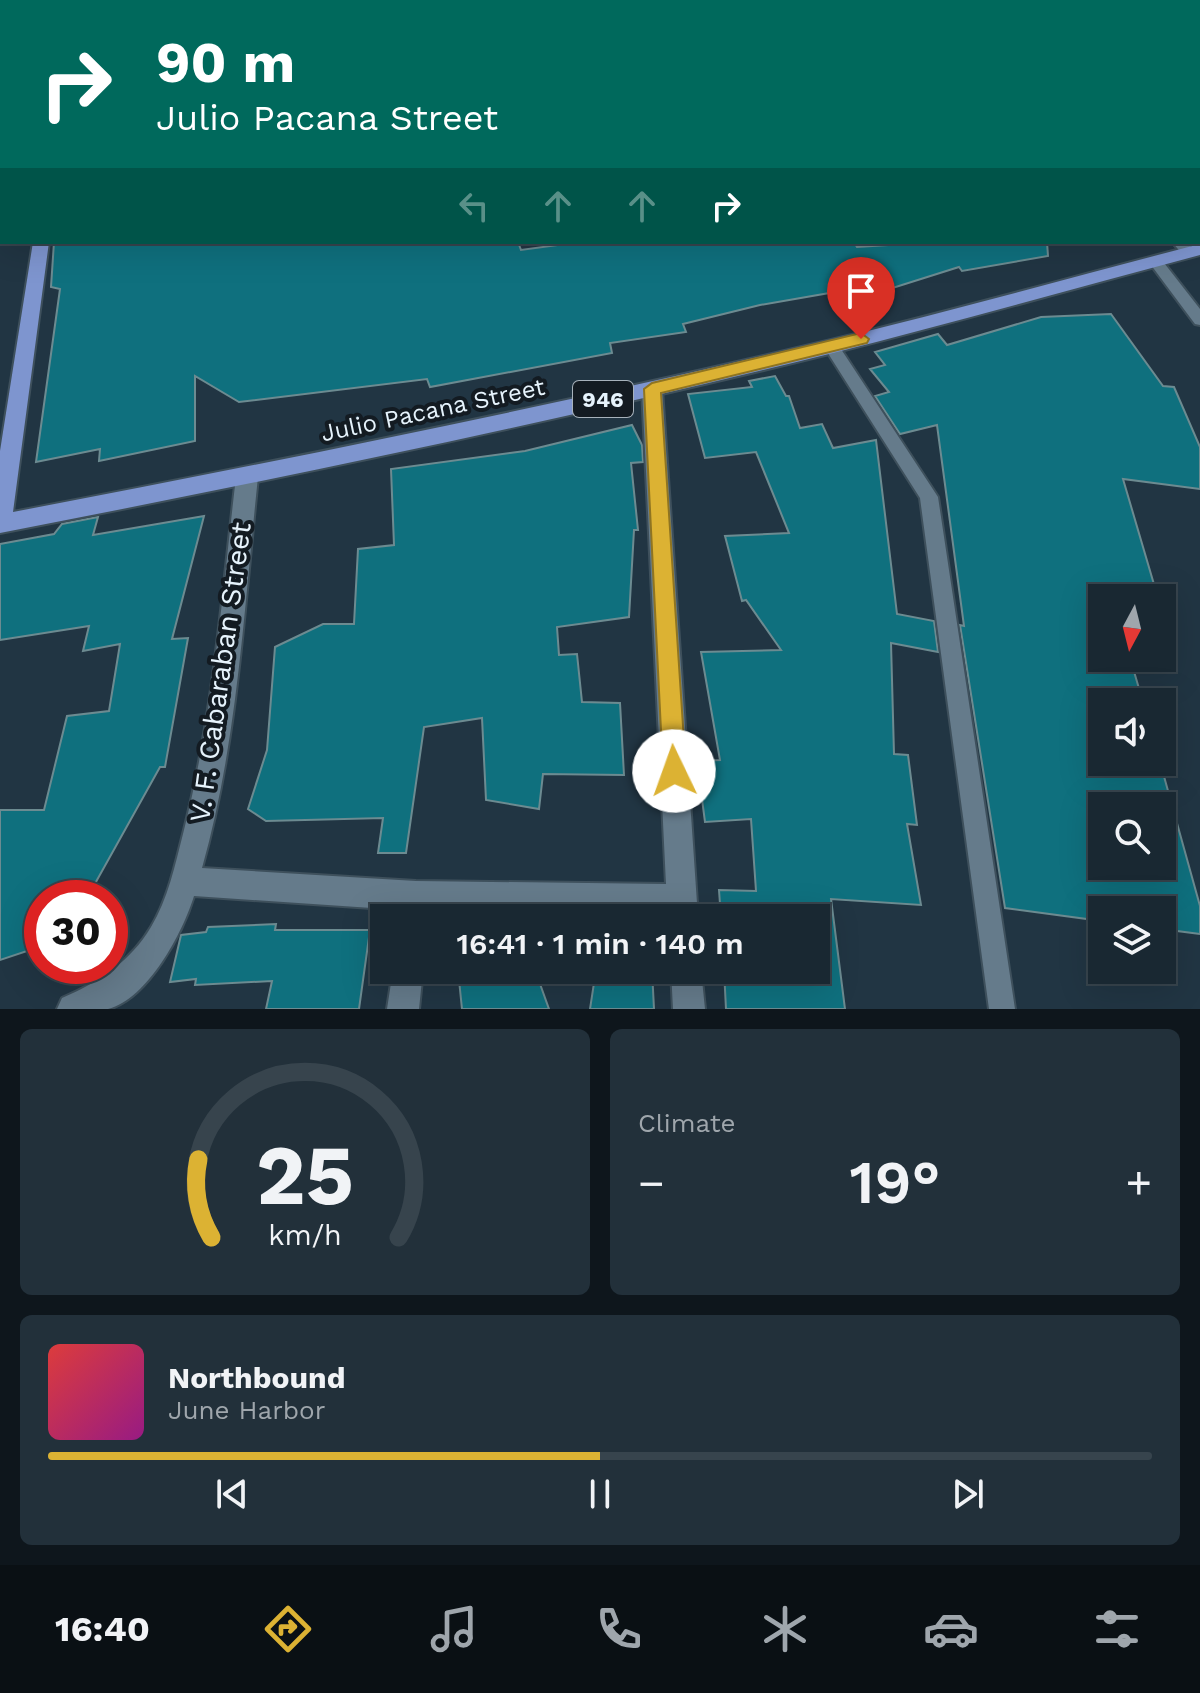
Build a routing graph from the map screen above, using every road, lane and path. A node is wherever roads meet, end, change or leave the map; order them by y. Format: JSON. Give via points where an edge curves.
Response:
{"nodes":[{"id":1,"x":41,"y":244,"type":"edge"},
{"id":2,"x":1189,"y":248,"type":"edge"},
{"id":3,"x":1156,"y":262,"type":"junction"},
{"id":4,"x":1200,"y":320,"type":"edge"},
{"id":5,"x":832,"y":347,"type":"junction"},
{"id":6,"x":652,"y":389,"type":"junction"},
{"id":7,"x":247,"y":477,"type":"junction"},
{"id":8,"x":0,"y":523,"type":"edge"},
{"id":9,"x":184,"y":881,"type":"junction"},
{"id":10,"x":388,"y":904,"type":"edge"},
{"id":11,"x":682,"y":904,"type":"edge"},
{"id":12,"x":406,"y":984,"type":"edge"},
{"id":13,"x":687,"y":984,"type":"edge"},
{"id":14,"x":89,"y":1006,"type":"edge"},
{"id":15,"x":403,"y":1009,"type":"edge"},
{"id":16,"x":689,"y":1009,"type":"edge"},
{"id":17,"x":1002,"y":1009,"type":"edge"}],
"edges":[{"from":1,"to":8,"type":"main road"},
{"from":2,"to":3,"type":"main road","name":"Julio Pacana Street","number":"946"},
{"from":3,"to":4,"type":"lane"},
{"from":3,"to":5,"type":"main road","name":"Julio Pacana Street","number":"946"},
{"from":5,"to":6,"type":"main road","name":"Julio Pacana Street","number":"946"},
{"from":5,"to":17,"type":"lane","via":[[929,497]]},
{"from":6,"to":7,"type":"main road","name":"Julio Pacana Street","number":"946"},
{"from":6,"to":11,"type":"street"},
{"from":7,"to":8,"type":"main road","name":"Julio Pacana Street","number":"946"},
{"from":7,"to":9,"type":"street","name":"V. F. Cabaraban Street","via":[[215,748]]},
{"from":9,"to":10,"type":"street"},
{"from":9,"to":14,"type":"street","name":"V. F. Cabaraban Street","via":[[156,946],[132,974]]},
{"from":12,"to":15,"type":"street"},
{"from":13,"to":16,"type":"street"}]}
